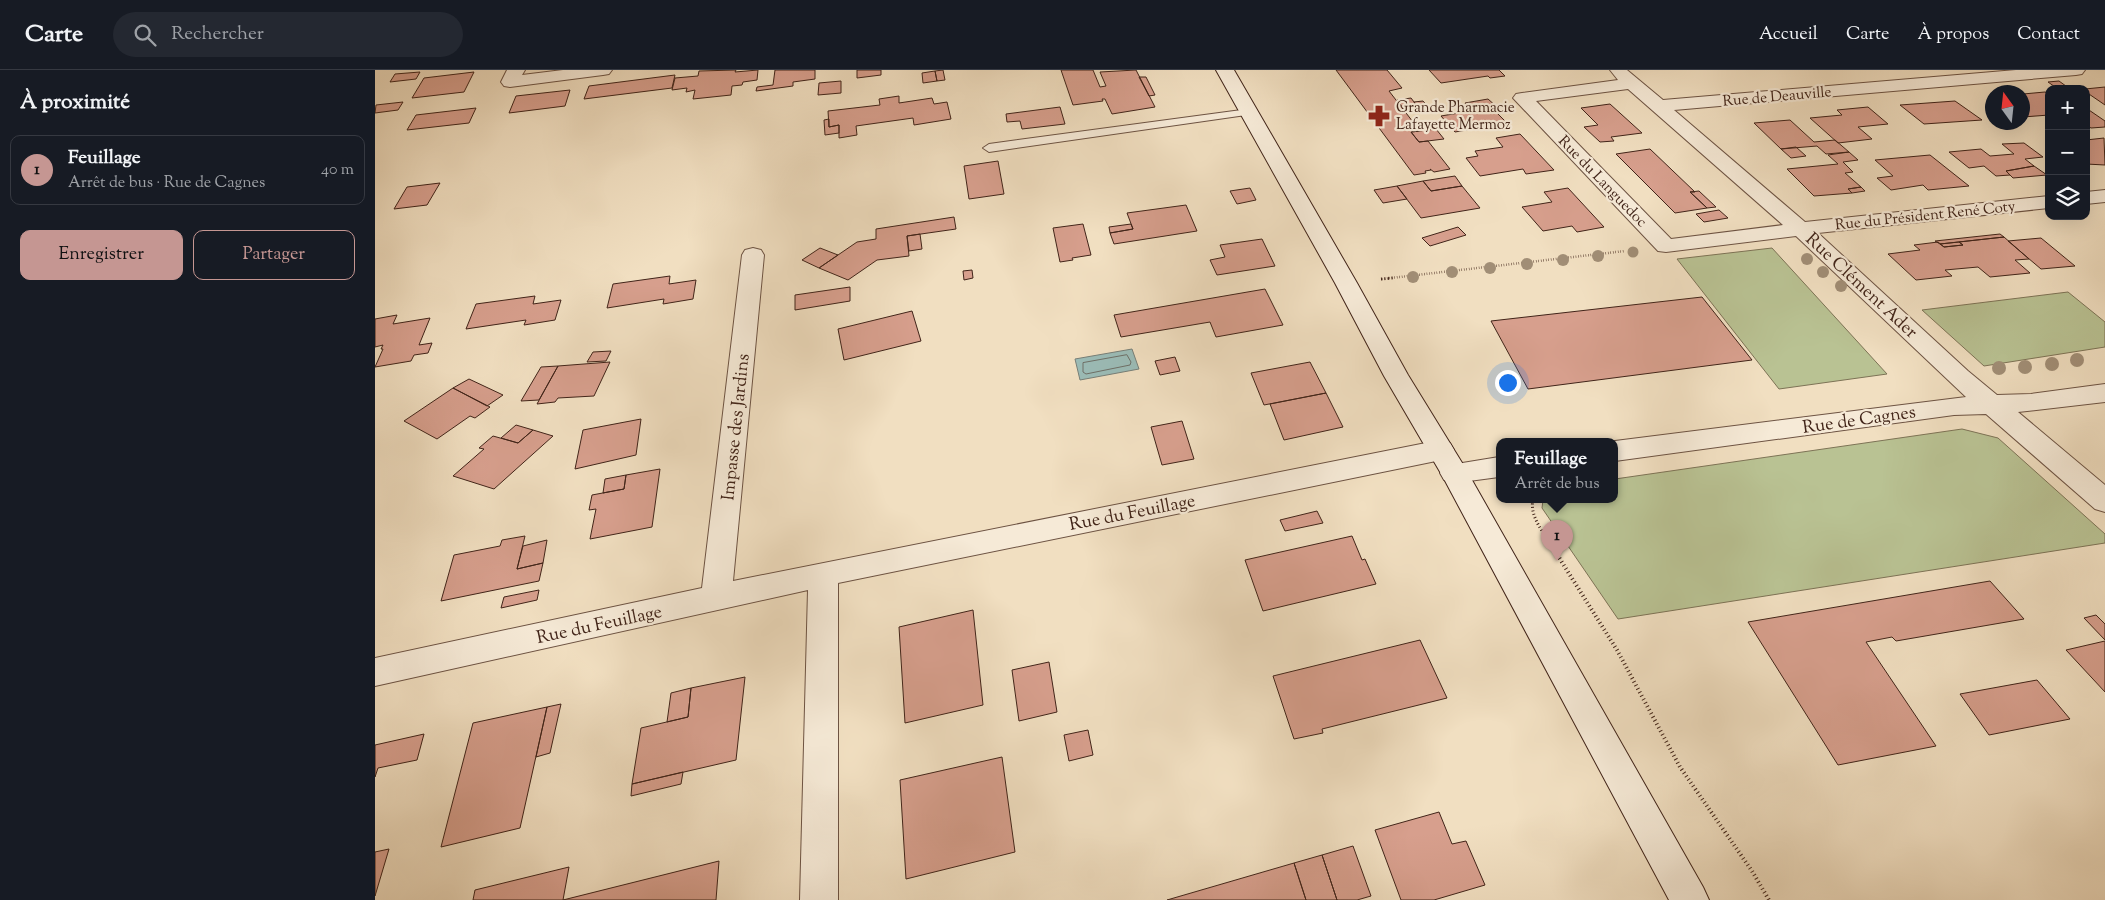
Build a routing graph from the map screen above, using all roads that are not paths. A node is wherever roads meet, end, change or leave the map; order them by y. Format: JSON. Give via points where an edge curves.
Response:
{"nodes":[{"id":1,"x":516,"y":70,"type":"edge"},
{"id":2,"x":603,"y":70,"type":"edge"},
{"id":3,"x":1225,"y":70,"type":"edge"},
{"id":4,"x":2076,"y":70,"type":"edge"},
{"id":5,"x":1624,"y":76,"type":"edge"},
{"id":6,"x":1659,"y":106,"type":"junction"},
{"id":7,"x":1249,"y":112,"type":"junction"},
{"id":8,"x":989,"y":148,"type":"dead end"},
{"id":9,"x":2105,"y":196,"type":"edge"},
{"id":10,"x":2090,"y":198,"type":"edge"},
{"id":11,"x":2045,"y":202,"type":"edge"},
{"id":12,"x":1801,"y":229,"type":"junction"},
{"id":13,"x":753,"y":255,"type":"dead end"},
{"id":14,"x":2105,"y":393,"type":"edge"},
{"id":15,"x":1993,"y":405,"type":"junction"},
{"id":16,"x":1618,"y":451,"type":"edge"},
{"id":17,"x":1447,"y":462,"type":"junction"},
{"id":18,"x":1496,"y":467,"type":"edge"},
{"id":19,"x":2105,"y":501,"type":"edge"},
{"id":20,"x":823,"y":574,"type":"junction"},
{"id":21,"x":716,"y":598,"type":"junction"},
{"id":22,"x":375,"y":672,"type":"edge"},
{"id":23,"x":819,"y":900,"type":"edge"},
{"id":24,"x":1690,"y":900,"type":"edge"}],
"edges":[{"from":1,"to":2,"type":"street","via":[[510,82]]},
{"from":3,"to":7,"type":"street"},
{"from":4,"to":6,"type":"street","name":"Rue de Deauville"},
{"from":5,"to":6,"type":"street","name":"Rue Clément Ader"},
{"from":5,"to":12,"type":"street","name":"Rue du Languedoc","via":[[1522,98],[1666,246]]},
{"from":6,"to":12,"type":"street","name":"Rue Clément Ader"},
{"from":7,"to":8,"type":"lane"},
{"from":7,"to":17,"type":"street"},
{"from":9,"to":10,"type":"street"},
{"from":11,"to":12,"type":"street","name":"Rue du Président René Coty"},
{"from":12,"to":15,"type":"street","name":"Rue Clément Ader"},
{"from":13,"to":21,"type":"street","name":"Impasse des Jardins"},
{"from":14,"to":15,"type":"street","name":"Rue de Cagnes","via":[[2031,404]]},
{"from":15,"to":16,"type":"street","name":"Rue de Cagnes","via":[[1954,406]]},
{"from":15,"to":19,"type":"street","name":"Rue Clément Ader"},
{"from":17,"to":18,"type":"street"},
{"from":17,"to":20,"type":"street","name":"Rue du Feuillage"},
{"from":17,"to":24,"type":"street"},
{"from":20,"to":21,"type":"street","name":"Rue du Feuillage"},
{"from":20,"to":23,"type":"street"},
{"from":21,"to":22,"type":"street","name":"Rue du Feuillage"}]}
